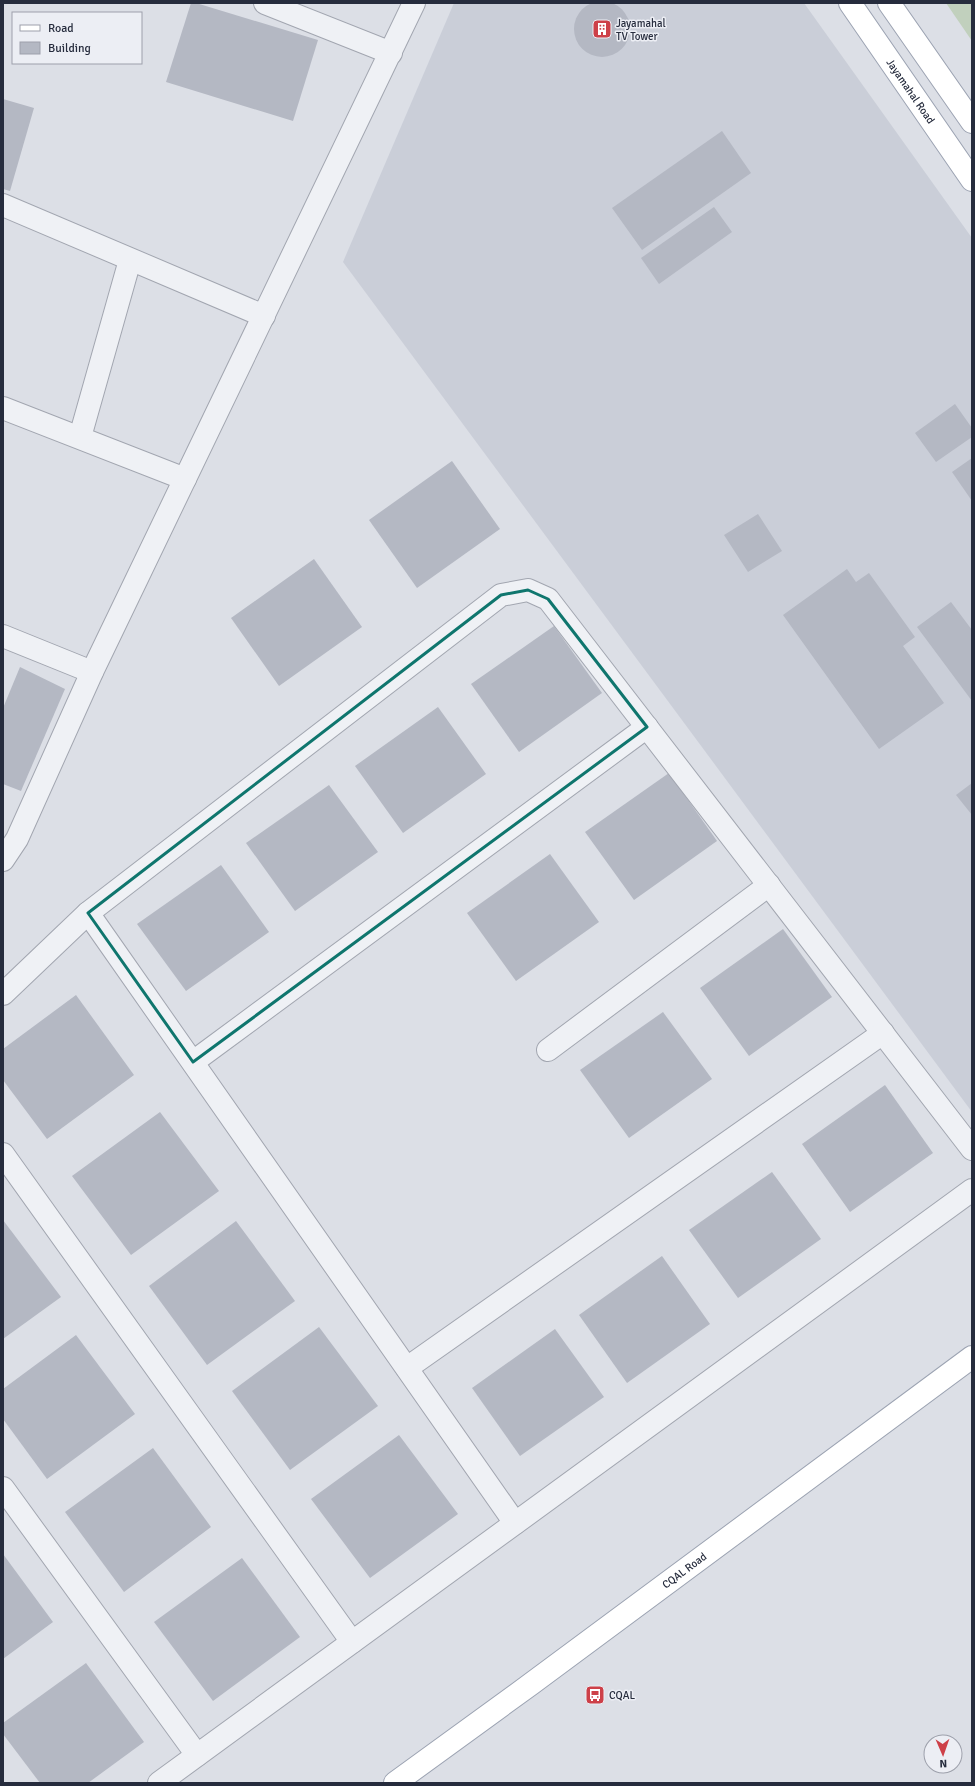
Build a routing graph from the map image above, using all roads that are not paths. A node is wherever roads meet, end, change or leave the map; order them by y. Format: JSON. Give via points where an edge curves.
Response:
{"nodes":[{"id":1,"x":265,"y":3,"type":"edge"},
{"id":2,"x":414,"y":3,"type":"edge"},
{"id":3,"x":850,"y":3,"type":"edge"},
{"id":4,"x":889,"y":3,"type":"edge"},
{"id":5,"x":391,"y":53,"type":"junction"},
{"id":6,"x":972,"y":122,"type":"edge"},
{"id":7,"x":972,"y":180,"type":"edge"},
{"id":8,"x":3,"y":205,"type":"edge"},
{"id":9,"x":130,"y":260,"type":"junction"},
{"id":10,"x":264,"y":316,"type":"junction"},
{"id":11,"x":3,"y":408,"type":"edge"},
{"id":12,"x":80,"y":438,"type":"junction"},
{"id":13,"x":185,"y":479,"type":"junction"},
{"id":14,"x":3,"y":636,"type":"edge"},
{"id":15,"x":92,"y":672,"type":"junction"},
{"id":16,"x":647,"y":727,"type":"junction"},
{"id":17,"x":10,"y":837,"type":"edge"},
{"id":18,"x":3,"y":860,"type":"edge"},
{"id":19,"x":769,"y":885,"type":"junction"},
{"id":20,"x":88,"y":913,"type":"junction"},
{"id":21,"x":3,"y":994,"type":"edge"},
{"id":22,"x":883,"y":1034,"type":"junction"},
{"id":23,"x":548,"y":1050,"type":"dead end"},
{"id":24,"x":192,"y":1062,"type":"junction"},
{"id":25,"x":972,"y":1149,"type":"edge"},
{"id":26,"x":3,"y":1154,"type":"edge"},
{"id":27,"x":972,"y":1190,"type":"edge"},
{"id":28,"x":972,"y":1357,"type":"edge"},
{"id":29,"x":407,"y":1368,"type":"junction"},
{"id":30,"x":3,"y":1488,"type":"edge"},
{"id":31,"x":515,"y":1523,"type":"junction"},
{"id":32,"x":352,"y":1642,"type":"junction"},
{"id":33,"x":197,"y":1755,"type":"junction"},
{"id":34,"x":399,"y":1782,"type":"edge"},
{"id":35,"x":159,"y":1783,"type":"edge"}],
"edges":[{"from":1,"to":5,"type":"street"},
{"from":2,"to":5,"type":"street"},
{"from":3,"to":7,"type":"main road","name":"Jayamahal Road"},
{"from":4,"to":6,"type":"main road"},
{"from":5,"to":10,"type":"street"},
{"from":8,"to":9,"type":"street"},
{"from":9,"to":10,"type":"street"},
{"from":9,"to":12,"type":"street"},
{"from":10,"to":13,"type":"street"},
{"from":11,"to":12,"type":"street"},
{"from":12,"to":13,"type":"street"},
{"from":13,"to":15,"type":"street"},
{"from":14,"to":15,"type":"street"},
{"from":15,"to":17,"type":"street"},
{"from":16,"to":19,"type":"street"},
{"from":16,"to":20,"type":"street","via":[[548,599],[528,590],[501,595]]},
{"from":16,"to":24,"type":"street"},
{"from":17,"to":18,"type":"street"},
{"from":19,"to":22,"type":"street"},
{"from":19,"to":23,"type":"street"},
{"from":20,"to":21,"type":"street"},
{"from":20,"to":24,"type":"street"},
{"from":22,"to":25,"type":"street"},
{"from":22,"to":29,"type":"street"},
{"from":24,"to":29,"type":"street"},
{"from":26,"to":32,"type":"street"},
{"from":27,"to":31,"type":"street"},
{"from":28,"to":34,"type":"main road","name":"CQAL Road"},
{"from":29,"to":31,"type":"street"},
{"from":30,"to":33,"type":"street"},
{"from":31,"to":32,"type":"street"},
{"from":32,"to":33,"type":"street"},
{"from":33,"to":35,"type":"street"}]}
